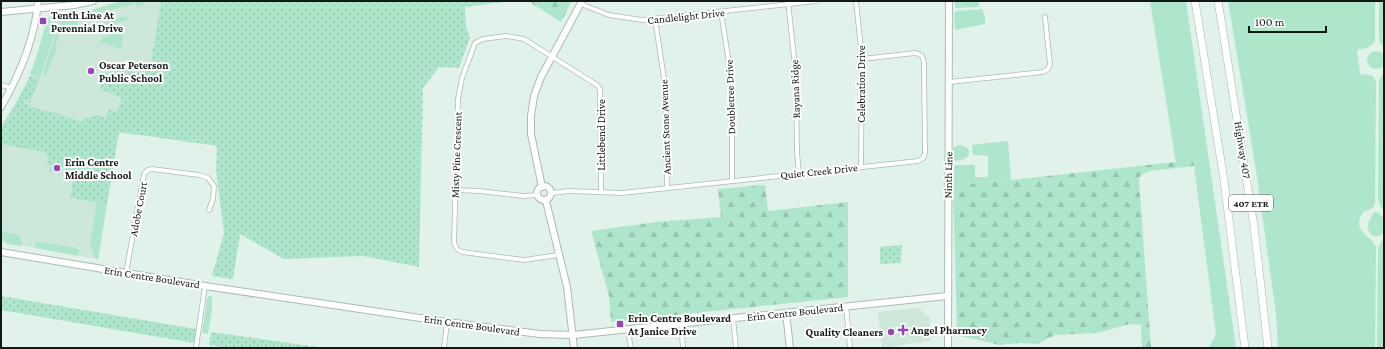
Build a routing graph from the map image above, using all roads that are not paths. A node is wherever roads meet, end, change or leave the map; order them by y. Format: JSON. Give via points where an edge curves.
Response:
{"nodes":[{"id":1,"x":38,"y":1,"type":"edge"},
{"id":2,"x":93,"y":1,"type":"edge"},
{"id":3,"x":816,"y":1,"type":"edge"},
{"id":4,"x":856,"y":1,"type":"edge"},
{"id":5,"x":950,"y":1,"type":"edge"},
{"id":6,"x":1196,"y":1,"type":"edge"},
{"id":7,"x":1218,"y":1,"type":"edge"},
{"id":8,"x":788,"y":2,"type":"edge"},
{"id":9,"x":582,"y":3,"type":"edge"},
{"id":10,"x":37,"y":9,"type":"junction"},
{"id":11,"x":1,"y":12,"type":"edge"},
{"id":12,"x":721,"y":12,"type":"junction"},
{"id":13,"x":1045,"y":17,"type":"dead end"},
{"id":14,"x":654,"y":19,"type":"junction"},
{"id":15,"x":552,"y":56,"type":"junction"},
{"id":16,"x":862,"y":59,"type":"junction"},
{"id":17,"x":949,"y":82,"type":"junction"},
{"id":18,"x":1,"y":85,"type":"edge"},
{"id":19,"x":12,"y":88,"type":"junction"},
{"id":20,"x":1,"y":107,"type":"edge"},
{"id":21,"x":861,"y":167,"type":"junction"},
{"id":22,"x":799,"y":174,"type":"junction"},
{"id":23,"x":732,"y":181,"type":"junction"},
{"id":24,"x":542,"y":186,"type":"junction"},
{"id":25,"x":667,"y":188,"type":"junction"},
{"id":26,"x":456,"y":190,"type":"junction"},
{"id":27,"x":601,"y":192,"type":"junction"},
{"id":28,"x":552,"y":193,"type":"junction"},
{"id":29,"x":536,"y":195,"type":"junction"},
{"id":30,"x":546,"y":200,"type":"junction"},
{"id":31,"x":209,"y":210,"type":"dead end"},
{"id":32,"x":1,"y":252,"type":"edge"},
{"id":33,"x":558,"y":255,"type":"junction"},
{"id":34,"x":126,"y":273,"type":"junction"},
{"id":35,"x":205,"y":286,"type":"junction"},
{"id":36,"x":947,"y":296,"type":"junction"},
{"id":37,"x":846,"y":306,"type":"junction"},
{"id":38,"x":786,"y":313,"type":"junction"},
{"id":39,"x":733,"y":318,"type":"junction"},
{"id":40,"x":447,"y":322,"type":"junction"},
{"id":41,"x":681,"y":324,"type":"junction"},
{"id":42,"x":629,"y":329,"type":"junction"},
{"id":43,"x":573,"y":335,"type":"junction"},
{"id":44,"x":196,"y":348,"type":"edge"},
{"id":45,"x":444,"y":348,"type":"edge"},
{"id":46,"x":574,"y":348,"type":"edge"},
{"id":47,"x":631,"y":348,"type":"edge"},
{"id":48,"x":683,"y":348,"type":"edge"},
{"id":49,"x":736,"y":348,"type":"edge"},
{"id":50,"x":790,"y":348,"type":"edge"},
{"id":51,"x":850,"y":348,"type":"edge"},
{"id":52,"x":948,"y":348,"type":"edge"},
{"id":53,"x":1245,"y":348,"type":"edge"},
{"id":54,"x":1268,"y":348,"type":"edge"}],
"edges":[{"from":1,"to":10,"type":"street"},
{"from":2,"to":10,"type":"street"},
{"from":3,"to":8,"type":"street","name":"Candlelight Drive"},
{"from":4,"to":16,"type":"street","name":"Celebration Drive"},
{"from":5,"to":17,"type":"street","name":"Ninth Line"},
{"from":6,"to":53,"type":"highway","name":"Highway 407","number":"407 ETR","via":[[1224,180]]},
{"from":7,"to":54,"type":"highway","name":"Highway 407","number":"407 ETR","via":[[1253,219]]},
{"from":8,"to":12,"type":"street","name":"Candlelight Drive"},
{"from":8,"to":22,"type":"street","name":"Rayana Ridge","via":[[796,76]]},
{"from":9,"to":14,"type":"street","name":"Candlelight Drive","via":[[609,15],[642,20]]},
{"from":9,"to":15,"type":"street"},
{"from":10,"to":11,"type":"street"},
{"from":10,"to":19,"type":"street","via":[[28,48]]},
{"from":12,"to":14,"type":"street","name":"Candlelight Drive"},
{"from":12,"to":23,"type":"street","name":"Doubletree Drive","via":[[732,91]]},
{"from":13,"to":17,"type":"street","via":[[1050,64],[1048,69],[1043,72]]},
{"from":14,"to":25,"type":"street","name":"Ancient Stone Avenue","via":[[666,86]]},
{"from":15,"to":24,"type":"street","via":[[537,87],[531,116],[533,149]]},
{"from":15,"to":26,"type":"street","name":"Misty Pine Crescent","via":[[532,43],[516,37],[483,39],[476,43],[459,88]]},
{"from":15,"to":27,"type":"street","name":"Littlebend Drive","via":[[600,89]]},
{"from":16,"to":21,"type":"street","name":"Celebration Drive"},
{"from":16,"to":21,"type":"street","name":"Quiet Creek Drive","via":[[915,53],[922,56],[925,153],[918,161]]},
{"from":17,"to":36,"type":"street","name":"Ninth Line"},
{"from":18,"to":19,"type":"street"},
{"from":19,"to":20,"type":"street"},
{"from":21,"to":22,"type":"street","name":"Quiet Creek Drive"},
{"from":22,"to":23,"type":"street","name":"Quiet Creek Drive"},
{"from":23,"to":25,"type":"street","name":"Quiet Creek Drive"},
{"from":24,"to":28,"type":"street","via":[[549,188]]},
{"from":24,"to":29,"type":"street"},
{"from":25,"to":27,"type":"street","name":"Quiet Creek Drive","via":[[622,193]]},
{"from":26,"to":29,"type":"street"},
{"from":26,"to":33,"type":"street","name":"Misty Pine Crescent","via":[[454,243],[457,249],[462,252],[524,260]]},
{"from":27,"to":28,"type":"street","name":"Quiet Creek Drive"},
{"from":28,"to":30,"type":"street"},
{"from":29,"to":30,"type":"street","via":[[539,199]]},
{"from":30,"to":33,"type":"street"},
{"from":31,"to":34,"type":"street","name":"Adobe Court","via":[[214,186],[208,178],[148,170],[144,174]]},
{"from":32,"to":34,"type":"street","name":"Erin Centre Boulevard"},
{"from":33,"to":43,"type":"street","via":[[567,287]]},
{"from":34,"to":35,"type":"street","name":"Erin Centre Boulevard"},
{"from":35,"to":40,"type":"street","name":"Erin Centre Boulevard"},
{"from":35,"to":44,"type":"street"},
{"from":36,"to":37,"type":"street","name":"Erin Centre Boulevard"},
{"from":36,"to":52,"type":"street","name":"Ninth Line"},
{"from":37,"to":38,"type":"street","name":"Erin Centre Boulevard"},
{"from":37,"to":51,"type":"street"},
{"from":38,"to":39,"type":"street","name":"Erin Centre Boulevard"},
{"from":38,"to":50,"type":"street"},
{"from":39,"to":41,"type":"street","name":"Erin Centre Boulevard"},
{"from":39,"to":49,"type":"street"},
{"from":40,"to":43,"type":"street","name":"Erin Centre Boulevard","via":[[540,334]]},
{"from":40,"to":45,"type":"street"},
{"from":41,"to":42,"type":"street","name":"Erin Centre Boulevard"},
{"from":41,"to":48,"type":"street"},
{"from":42,"to":43,"type":"street","name":"Erin Centre Boulevard"},
{"from":42,"to":47,"type":"street"},
{"from":43,"to":46,"type":"street"}]}
